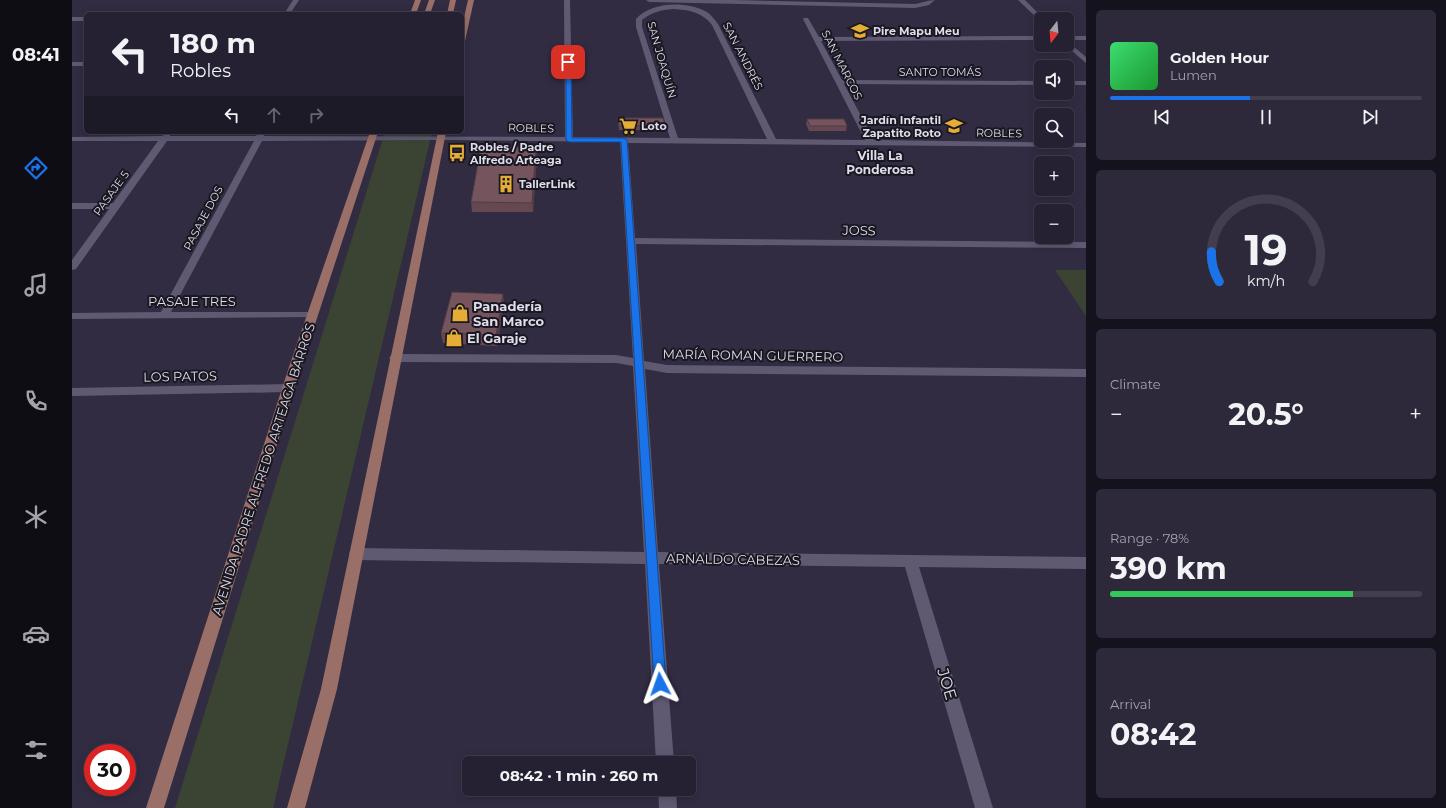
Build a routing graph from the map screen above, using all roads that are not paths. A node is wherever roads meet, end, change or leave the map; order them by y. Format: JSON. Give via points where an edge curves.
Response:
{"nodes":[{"id":1,"x":296,"y":0,"type":"edge"},
{"id":2,"x":418,"y":0,"type":"edge"},
{"id":3,"x":432,"y":0,"type":"edge"},
{"id":4,"x":453,"y":0,"type":"edge"},
{"id":5,"x":471,"y":0,"type":"edge"},
{"id":6,"x":567,"y":0,"type":"edge"},
{"id":7,"x":649,"y":0,"type":"edge"},
{"id":8,"x":932,"y":0,"type":"edge"},
{"id":9,"x":1021,"y":0,"type":"edge"},
{"id":10,"x":671,"y":7,"type":"joint"},
{"id":11,"x":288,"y":12,"type":"edge"},
{"id":12,"x":414,"y":12,"type":"edge"},
{"id":13,"x":428,"y":12,"type":"edge"},
{"id":14,"x":450,"y":12,"type":"edge"},
{"id":15,"x":1034,"y":12,"type":"edge"},
{"id":16,"x":72,"y":19,"type":"edge"},
{"id":17,"x":84,"y":19,"type":"edge"},
{"id":18,"x":806,"y":19,"type":"dead end"},
{"id":19,"x":464,"y":32,"type":"edge"},
{"id":20,"x":1034,"y":38,"type":"edge"},
{"id":21,"x":1074,"y":38,"type":"edge"},
{"id":22,"x":1086,"y":38,"type":"edge"},
{"id":23,"x":816,"y":39,"type":"junction"},
{"id":24,"x":1074,"y":49,"type":"edge"},
{"id":25,"x":1086,"y":60,"type":"edge"},
{"id":26,"x":84,"y":64,"type":"edge"},
{"id":27,"x":74,"y":66,"type":"edge"},
{"id":28,"x":838,"y":82,"type":"junction"},
{"id":29,"x":1034,"y":83,"type":"edge"},
{"id":30,"x":1074,"y":83,"type":"edge"},
{"id":31,"x":1086,"y":83,"type":"edge"},
{"id":32,"x":98,"y":134,"type":"edge"},
{"id":33,"x":166,"y":135,"type":"edge"},
{"id":34,"x":261,"y":135,"type":"edge"},
{"id":35,"x":373,"y":135,"type":"edge"},
{"id":36,"x":442,"y":135,"type":"edge"},
{"id":37,"x":72,"y":139,"type":"edge"},
{"id":38,"x":94,"y":139,"type":"junction"},
{"id":39,"x":569,"y":140,"type":"junction"},
{"id":40,"x":624,"y":140,"type":"junction"},
{"id":41,"x":675,"y":141,"type":"junction"},
{"id":42,"x":773,"y":142,"type":"junction"},
{"id":43,"x":871,"y":143,"type":"junction"},
{"id":44,"x":1086,"y":145,"type":"edge"},
{"id":45,"x":72,"y":206,"type":"edge"},
{"id":46,"x":116,"y":206,"type":"junction"},
{"id":47,"x":631,"y":241,"type":"junction"},
{"id":48,"x":1086,"y":245,"type":"edge"},
{"id":49,"x":72,"y":267,"type":"edge"},
{"id":50,"x":312,"y":315,"type":"junction"},
{"id":51,"x":72,"y":316,"type":"edge"},
{"id":52,"x":164,"y":316,"type":"junction"},
{"id":53,"x":395,"y":358,"type":"junction"},
{"id":54,"x":639,"y":364,"type":"junction"},
{"id":55,"x":1086,"y":374,"type":"edge"},
{"id":56,"x":288,"y":388,"type":"junction"},
{"id":57,"x":72,"y":392,"type":"edge"},
{"id":58,"x":356,"y":554,"type":"junction"},
{"id":59,"x":652,"y":558,"type":"junction"},
{"id":60,"x":910,"y":561,"type":"junction"},
{"id":61,"x":1086,"y":563,"type":"edge"},
{"id":62,"x":665,"y":756,"type":"edge"},
{"id":63,"x":667,"y":796,"type":"edge"},
{"id":64,"x":155,"y":808,"type":"edge"},
{"id":65,"x":296,"y":808,"type":"edge"},
{"id":66,"x":668,"y":808,"type":"edge"},
{"id":67,"x":984,"y":808,"type":"edge"}],
"edges":[{"from":1,"to":11,"type":"street"},
{"from":2,"to":12,"type":"main road"},
{"from":3,"to":13,"type":"main road"},
{"from":4,"to":14,"type":"main road"},
{"from":5,"to":19,"type":"main road"},
{"from":6,"to":39,"type":"street"},
{"from":7,"to":8,"type":"street","via":[[915,6],[927,4]]},
{"from":9,"to":15,"type":"street"},
{"from":10,"to":41,"type":"street","name":"SAN JOAQUÍN","via":[[644,13],[639,19]]},
{"from":10,"to":42,"type":"street","name":"SAN ANDRÉS","via":[[693,10],[710,17]]},
{"from":16,"to":17,"type":"street"},
{"from":18,"to":23,"type":"street","name":"SAN MARCOS"},
{"from":20,"to":23,"type":"street"},
{"from":21,"to":22,"type":"street"},
{"from":23,"to":28,"type":"street","name":"SAN MARCOS"},
{"from":24,"to":25,"type":"street"},
{"from":26,"to":27,"type":"street"},
{"from":28,"to":29,"type":"street","name":"SANTO TOMÁS"},
{"from":28,"to":43,"type":"street","name":"SAN MARCOS"},
{"from":30,"to":31,"type":"street"},
{"from":32,"to":38,"type":"street"},
{"from":33,"to":34,"type":"street","name":"ROBLES"},
{"from":33,"to":38,"type":"street","name":"ROBLES"},
{"from":33,"to":46,"type":"street","name":"PASAJE 5"},
{"from":34,"to":35,"type":"street","name":"ROBLES"},
{"from":34,"to":52,"type":"street","name":"PASAJE DOS"},
{"from":35,"to":36,"type":"street","name":"ROBLES"},
{"from":35,"to":50,"type":"main road","name":"AVENIDA PADRE ALFREDO ARTEAGA BARROS"},
{"from":36,"to":39,"type":"street","name":"ROBLES"},
{"from":36,"to":53,"type":"main road"},
{"from":37,"to":38,"type":"street","name":"ROBLES"},
{"from":39,"to":40,"type":"street","name":"ROBLES"},
{"from":40,"to":41,"type":"street","name":"ROBLES"},
{"from":40,"to":47,"type":"street"},
{"from":41,"to":42,"type":"street","name":"ROBLES"},
{"from":42,"to":43,"type":"street","name":"ROBLES"},
{"from":43,"to":44,"type":"street","name":"ROBLES"},
{"from":45,"to":46,"type":"street"},
{"from":46,"to":49,"type":"street","name":"PASAJE 5"},
{"from":47,"to":48,"type":"street","name":"JOSS"},
{"from":47,"to":54,"type":"street"},
{"from":50,"to":52,"type":"street","name":"PASAJE TRES"},
{"from":50,"to":56,"type":"main road","name":"AVENIDA PADRE ALFREDO ARTEAGA BARROS"},
{"from":51,"to":52,"type":"street","name":"PASAJE TRES"},
{"from":53,"to":54,"type":"street","name":"MARÍA ROMAN GUERRERO","via":[[616,359]]},
{"from":53,"to":58,"type":"main road"},
{"from":54,"to":55,"type":"street","name":"MARÍA ROMAN GUERRERO","via":[[667,369]]},
{"from":54,"to":59,"type":"street"},
{"from":56,"to":57,"type":"street","name":"LOS PATOS"},
{"from":56,"to":64,"type":"main road","name":"AVENIDA PADRE ALFREDO ARTEAGA BARROS"},
{"from":58,"to":59,"type":"street","name":"ARNALDO CABEZAS"},
{"from":58,"to":65,"type":"main road","via":[[329,689]]},
{"from":59,"to":60,"type":"street","name":"ARNALDO CABEZAS"},
{"from":59,"to":62,"type":"street"},
{"from":60,"to":61,"type":"street","name":"ARNALDO CABEZAS"},
{"from":60,"to":67,"type":"street","name":"JOE"},
{"from":63,"to":66,"type":"street"}]}
